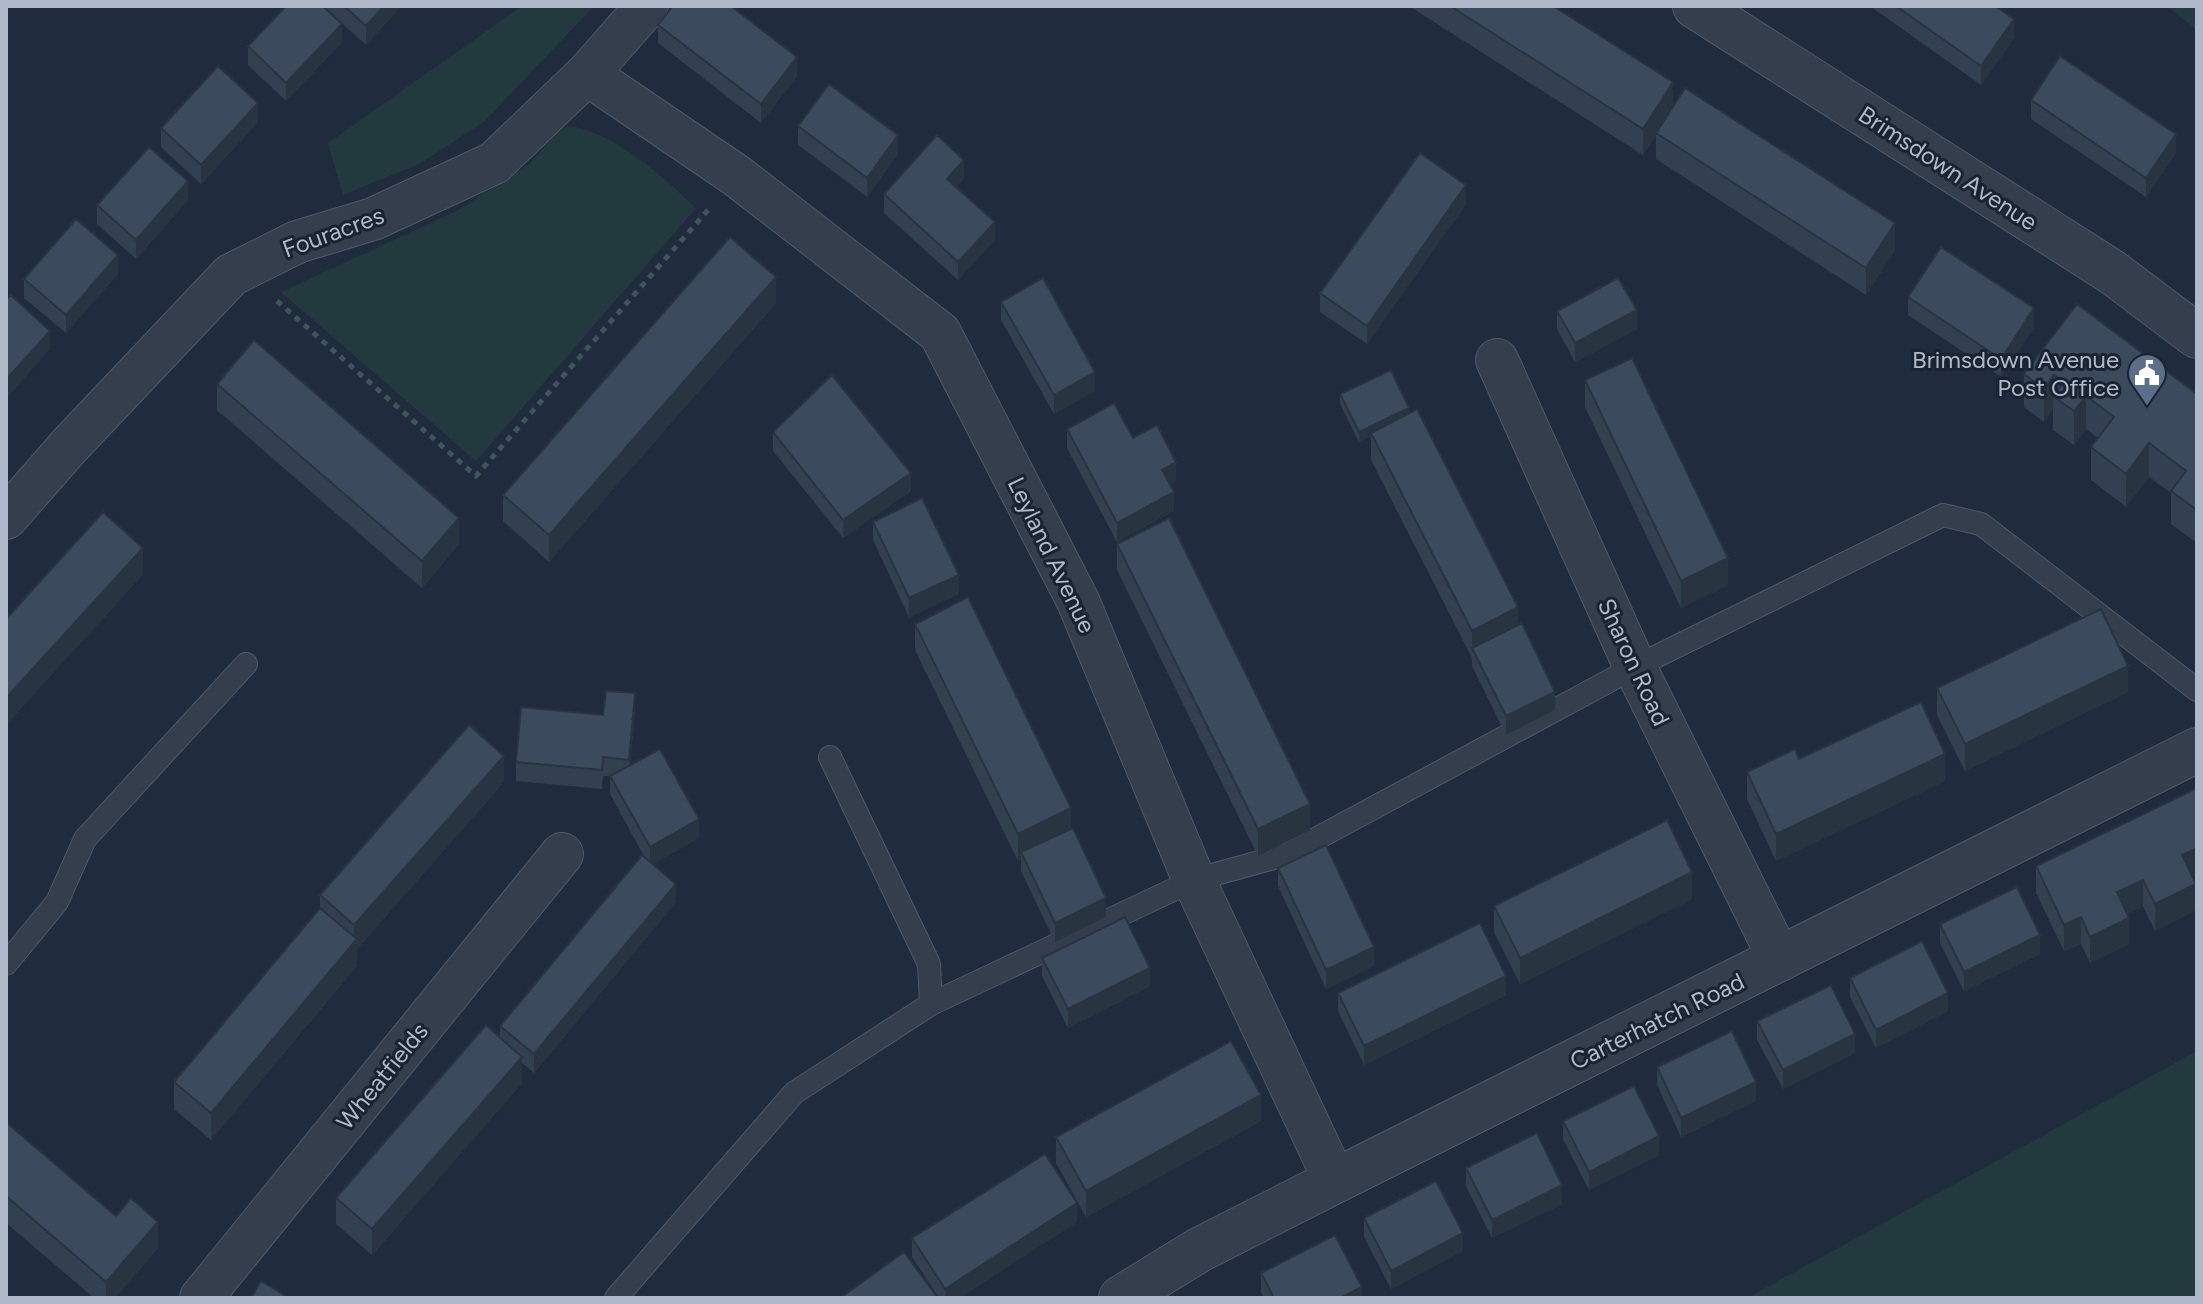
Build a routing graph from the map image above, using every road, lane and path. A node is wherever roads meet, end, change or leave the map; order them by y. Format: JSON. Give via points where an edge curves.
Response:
{"nodes":[{"id":1,"x":647,"y":6,"type":"edge"},
{"id":2,"x":1695,"y":6,"type":"edge"},
{"id":3,"x":587,"y":74,"type":"junction"},
{"id":4,"x":737,"y":176,"type":"junction"},
{"id":5,"x":242,"y":270,"type":"junction"},
{"id":6,"x":2192,"y":321,"type":"edge"},
{"id":7,"x":1497,"y":360,"type":"dead end"},
{"id":8,"x":6,"y":518,"type":"edge"},
{"id":9,"x":246,"y":664,"type":"dead end"},
{"id":10,"x":1635,"y":667,"type":"junction"},
{"id":11,"x":2197,"y":690,"type":"edge"},
{"id":12,"x":2197,"y":750,"type":"edge"},
{"id":13,"x":830,"y":757,"type":"dead end"},
{"id":14,"x":562,"y":854,"type":"dead end"},
{"id":15,"x":1194,"y":880,"type":"junction"},
{"id":16,"x":1780,"y":960,"type":"junction"},
{"id":17,"x":6,"y":964,"type":"edge"},
{"id":18,"x":931,"y":1004,"type":"junction"},
{"id":19,"x":1335,"y":1181,"type":"junction"},
{"id":20,"x":201,"y":1298,"type":"edge"},
{"id":21,"x":616,"y":1298,"type":"edge"},
{"id":22,"x":1121,"y":1298,"type":"edge"}],
"edges":[{"from":1,"to":3,"type":"street","name":"Fouracres"},
{"from":2,"to":6,"type":"street","name":"Brimsdown Avenue"},
{"from":3,"to":4,"type":"street","name":"Leyland Avenue"},
{"from":3,"to":5,"type":"street","name":"Fouracres","via":[[494,163],[373,219],[297,242]]},
{"from":4,"to":5,"type":"path","via":[[476,476]]},
{"from":4,"to":15,"type":"street","name":"Leyland Avenue","via":[[940,333],[1078,601]]},
{"from":5,"to":8,"type":"street","name":"Fouracres","via":[[231,275]]},
{"from":7,"to":10,"type":"street","name":"Sharon Road"},
{"from":9,"to":17,"type":"lane","via":[[85,839],[57,902]]},
{"from":10,"to":11,"type":"lane","via":[[1943,515],[1981,524]]},
{"from":10,"to":15,"type":"lane","via":[[1288,854]]},
{"from":10,"to":16,"type":"street","name":"Sharon Road"},
{"from":12,"to":16,"type":"street","name":"Carterhatch Road"},
{"from":13,"to":18,"type":"lane","via":[[929,964]]},
{"from":14,"to":20,"type":"street","name":"Wheatfields"},
{"from":15,"to":18,"type":"lane"},
{"from":15,"to":19,"type":"street","name":"Leyland Avenue"},
{"from":16,"to":19,"type":"street","name":"Carterhatch Road"},
{"from":18,"to":21,"type":"lane","via":[[794,1093]]},
{"from":19,"to":22,"type":"street","name":"Carterhatch Road","via":[[1199,1250]]}]}
